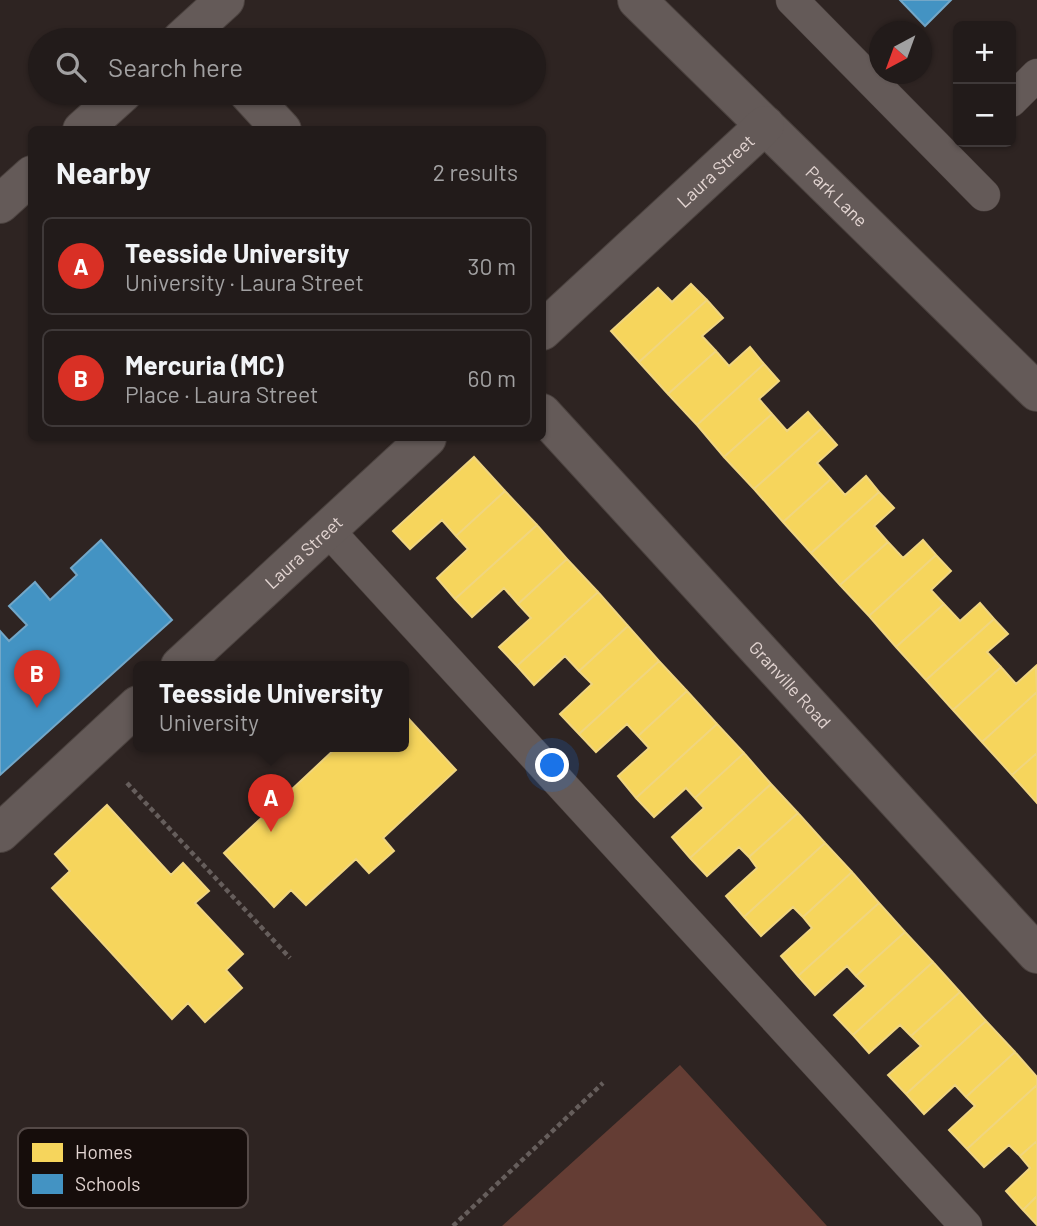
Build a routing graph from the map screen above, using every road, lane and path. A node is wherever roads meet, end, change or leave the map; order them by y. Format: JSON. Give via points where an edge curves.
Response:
{"nodes":[{"id":1,"x":225,"y":0,"type":"edge"},
{"id":2,"x":637,"y":0,"type":"edge"},
{"id":3,"x":792,"y":0,"type":"edge"},
{"id":4,"x":199,"y":28,"type":"edge"},
{"id":5,"x":1037,"y":75,"type":"edge"},
{"id":6,"x":1016,"y":96,"type":"edge"},
{"id":7,"x":110,"y":105,"type":"edge"},
{"id":8,"x":259,"y":105,"type":"edge"},
{"id":9,"x":765,"y":125,"type":"junction"},
{"id":10,"x":86,"y":126,"type":"edge"},
{"id":11,"x":278,"y":126,"type":"edge"},
{"id":12,"x":960,"y":151,"type":"edge"},
{"id":13,"x":28,"y":179,"type":"edge"},
{"id":14,"x":984,"y":195,"type":"dead end"},
{"id":15,"x":0,"y":204,"type":"edge"},
{"id":16,"x":546,"y":327,"type":"edge"},
{"id":17,"x":1037,"y":391,"type":"edge"},
{"id":18,"x":546,"y":417,"type":"edge"},
{"id":19,"x":424,"y":441,"type":"edge"},
{"id":20,"x":327,"y":529,"type":"junction"},
{"id":21,"x":185,"y":661,"type":"edge"},
{"id":22,"x":133,"y":710,"type":"edge"},
{"id":23,"x":93,"y":746,"type":"junction"},
{"id":24,"x":0,"y":833,"type":"edge"},
{"id":25,"x":1037,"y":954,"type":"edge"},
{"id":26,"x":290,"y":958,"type":"dead end"},
{"id":27,"x":603,"y":1083,"type":"dead end"},
{"id":28,"x":453,"y":1226,"type":"edge"},
{"id":29,"x":966,"y":1226,"type":"edge"}],
"edges":[{"from":1,"to":4,"type":"street"},
{"from":2,"to":9,"type":"street","name":"Park Lane"},
{"from":3,"to":12,"type":"lane"},
{"from":5,"to":6,"type":"lane"},
{"from":7,"to":10,"type":"street"},
{"from":8,"to":11,"type":"street"},
{"from":9,"to":16,"type":"street","name":"Laura Street"},
{"from":9,"to":17,"type":"street","name":"Park Lane"},
{"from":12,"to":14,"type":"lane"},
{"from":13,"to":15,"type":"street"},
{"from":18,"to":25,"type":"street","name":"Granville Road"},
{"from":19,"to":20,"type":"street","name":"Laura Street"},
{"from":20,"to":21,"type":"street","name":"Laura Street"},
{"from":20,"to":29,"type":"lane"},
{"from":22,"to":23,"type":"street"},
{"from":23,"to":24,"type":"street"},
{"from":23,"to":26,"type":"path"},
{"from":27,"to":28,"type":"path"}]}
